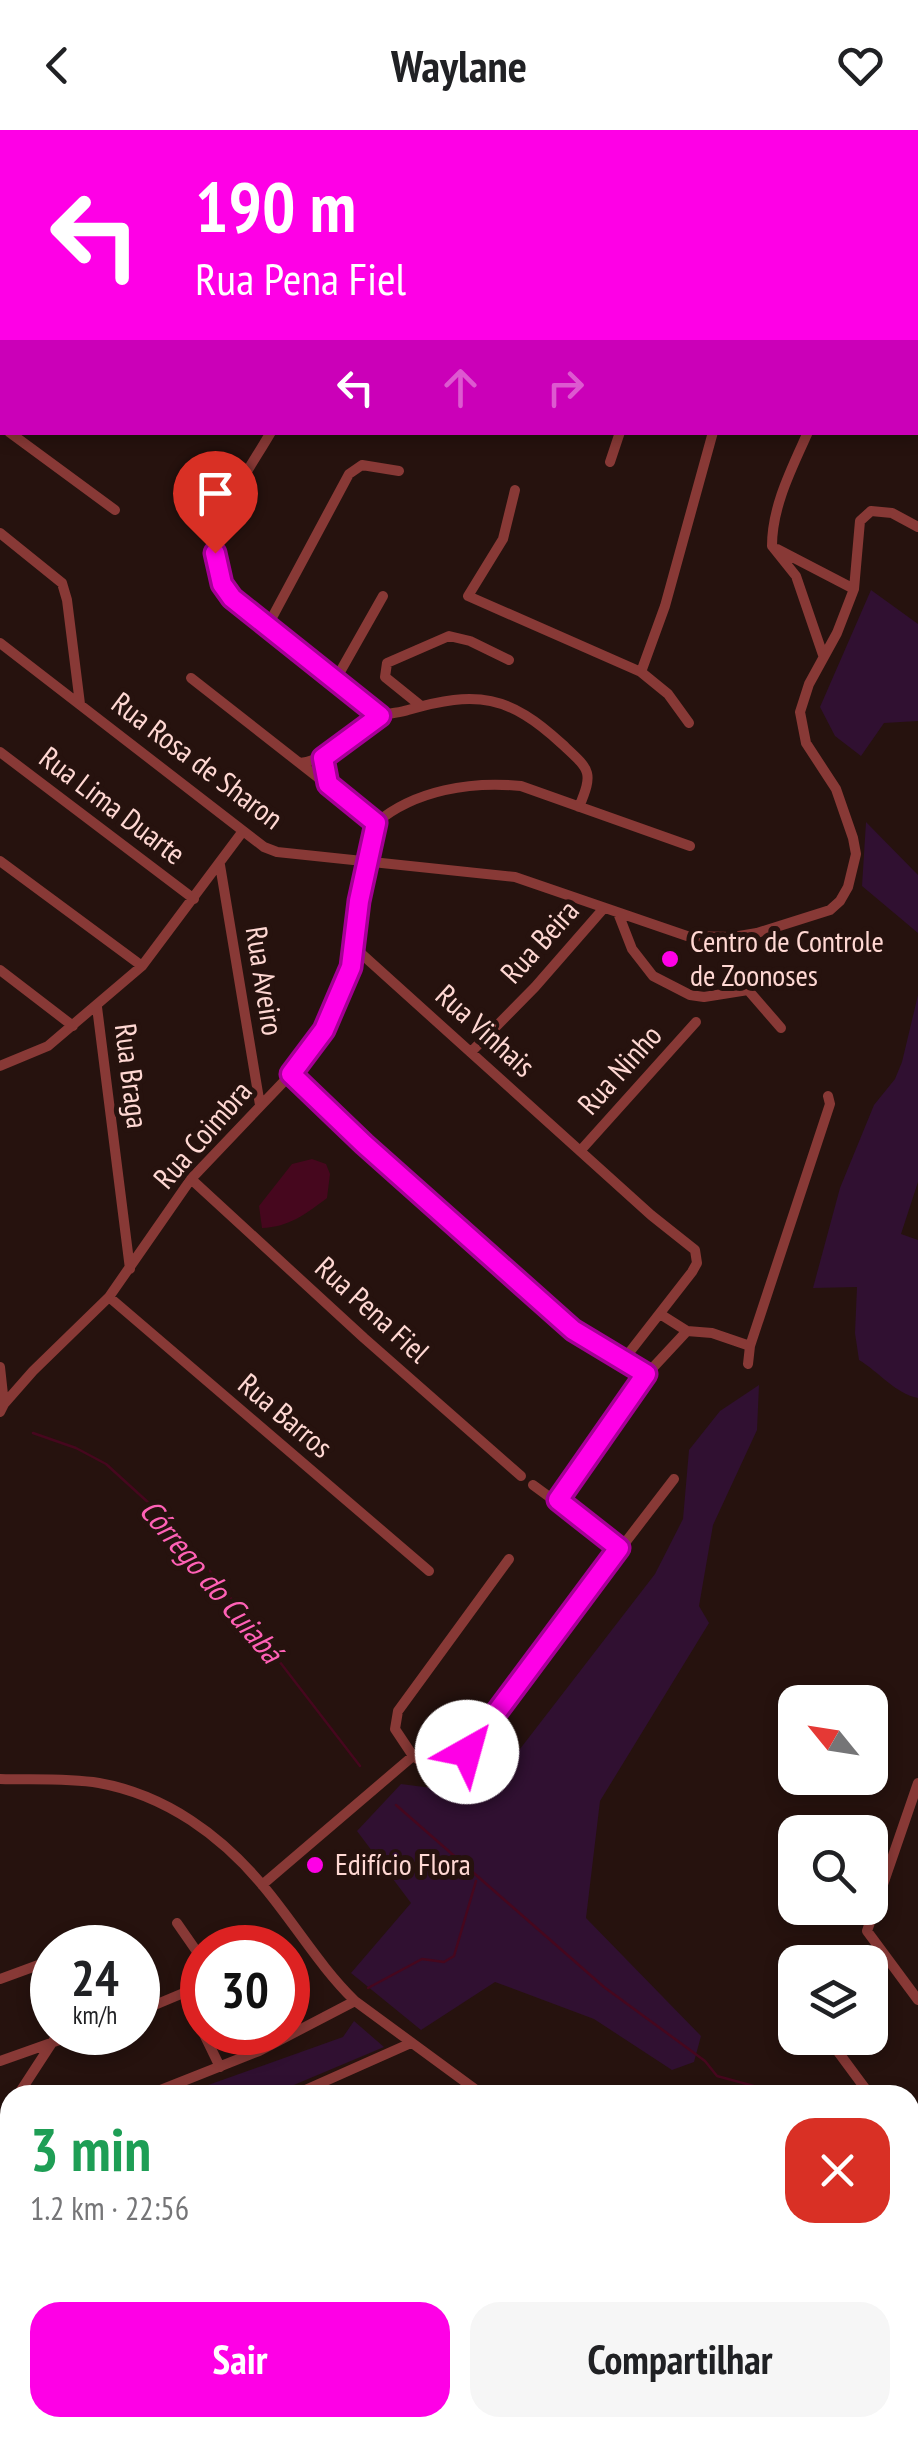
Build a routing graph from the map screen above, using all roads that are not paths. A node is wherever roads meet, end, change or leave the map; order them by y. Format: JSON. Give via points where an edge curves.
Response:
{"nodes":[{"id":1,"x":13,"y":435,"type":"edge"},
{"id":2,"x":269,"y":435,"type":"edge"},
{"id":3,"x":619,"y":435,"type":"edge"},
{"id":4,"x":712,"y":435,"type":"edge"},
{"id":5,"x":807,"y":435,"type":"edge"},
{"id":6,"x":610,"y":462,"type":"dead end"},
{"id":7,"x":399,"y":471,"type":"dead end"},
{"id":8,"x":515,"y":490,"type":"dead end"},
{"id":9,"x":115,"y":510,"type":"dead end"},
{"id":10,"x":918,"y":527,"type":"edge"},
{"id":11,"x":0,"y":533,"type":"edge"},
{"id":12,"x":772,"y":546,"type":"junction"},
{"id":13,"x":854,"y":589,"type":"junction"},
{"id":14,"x":383,"y":596,"type":"dead end"},
{"id":15,"x":267,"y":626,"type":"junction"},
{"id":16,"x":0,"y":643,"type":"edge"},
{"id":17,"x":823,"y":655,"type":"junction"},
{"id":18,"x":508,"y":660,"type":"dead end"},
{"id":19,"x":641,"y":672,"type":"junction"},
{"id":20,"x":190,"y":678,"type":"dead end"},
{"id":21,"x":336,"y":679,"type":"junction"},
{"id":22,"x":80,"y":704,"type":"junction"},
{"id":23,"x":421,"y":706,"type":"junction"},
{"id":24,"x":380,"y":716,"type":"junction"},
{"id":25,"x":688,"y":723,"type":"dead end"},
{"id":26,"x":0,"y":752,"type":"edge"},
{"id":27,"x":323,"y":758,"type":"junction"},
{"id":28,"x":300,"y":763,"type":"junction"},
{"id":29,"x":328,"y":784,"type":"junction"},
{"id":30,"x":579,"y":808,"type":"junction"},
{"id":31,"x":376,"y":823,"type":"junction"},
{"id":32,"x":243,"y":831,"type":"junction"},
{"id":33,"x":690,"y":846,"type":"dead end"},
{"id":34,"x":0,"y":860,"type":"edge"},
{"id":35,"x":369,"y":862,"type":"junction"},
{"id":36,"x":220,"y":866,"type":"junction"},
{"id":37,"x":194,"y":900,"type":"junction"},
{"id":38,"x":604,"y":908,"type":"junction"},
{"id":39,"x":618,"y":914,"type":"junction"},
{"id":40,"x":356,"y":948,"type":"junction"},
{"id":41,"x":142,"y":966,"type":"junction"},
{"id":42,"x":0,"y":970,"type":"edge"},
{"id":43,"x":97,"y":1007,"type":"junction"},
{"id":44,"x":696,"y":1022,"type":"dead end"},
{"id":45,"x":73,"y":1026,"type":"junction"},
{"id":46,"x":781,"y":1028,"type":"dead end"},
{"id":47,"x":471,"y":1052,"type":"junction"},
{"id":48,"x":0,"y":1066,"type":"edge"},
{"id":49,"x":291,"y":1074,"type":"junction"},
{"id":50,"x":828,"y":1096,"type":"dead end"},
{"id":51,"x":260,"y":1105,"type":"junction"},
{"id":52,"x":581,"y":1150,"type":"junction"},
{"id":53,"x":191,"y":1179,"type":"junction"},
{"id":54,"x":130,"y":1269,"type":"junction"},
{"id":55,"x":109,"y":1296,"type":"junction"},
{"id":56,"x":660,"y":1314,"type":"junction"},
{"id":57,"x":688,"y":1331,"type":"junction"},
{"id":58,"x":750,"y":1346,"type":"junction"},
{"id":59,"x":624,"y":1358,"type":"junction"},
{"id":60,"x":748,"y":1364,"type":"dead end"},
{"id":61,"x":0,"y":1367,"type":"edge"},
{"id":62,"x":646,"y":1374,"type":"junction"},
{"id":63,"x":1,"y":1407,"type":"edge"},
{"id":64,"x":521,"y":1476,"type":"dead end"},
{"id":65,"x":674,"y":1480,"type":"dead end"},
{"id":66,"x":533,"y":1485,"type":"dead end"},
{"id":67,"x":558,"y":1500,"type":"junction"},
{"id":68,"x":619,"y":1548,"type":"junction"},
{"id":69,"x":510,"y":1559,"type":"dead end"},
{"id":70,"x":429,"y":1571,"type":"dead end"},
{"id":71,"x":412,"y":1756,"type":"junction"},
{"id":72,"x":0,"y":1779,"type":"edge"},
{"id":73,"x":918,"y":1783,"type":"edge"},
{"id":74,"x":262,"y":1884,"type":"junction"},
{"id":75,"x":177,"y":1923,"type":"dead end"},
{"id":76,"x":180,"y":1927,"type":"edge"},
{"id":77,"x":30,"y":1968,"type":"edge"},
{"id":78,"x":0,"y":1979,"type":"edge"},
{"id":79,"x":918,"y":2000,"type":"edge"},
{"id":80,"x":354,"y":2001,"type":"junction"},
{"id":81,"x":411,"y":2043,"type":"junction"},
{"id":82,"x":30,"y":2051,"type":"edge"},
{"id":83,"x":44,"y":2055,"type":"edge"},
{"id":84,"x":214,"y":2055,"type":"edge"},
{"id":85,"x":840,"y":2055,"type":"edge"},
{"id":86,"x":0,"y":2061,"type":"edge"},
{"id":87,"x":220,"y":2067,"type":"junction"},
{"id":88,"x":24,"y":2085,"type":"edge"},
{"id":89,"x":174,"y":2085,"type":"edge"},
{"id":90,"x":328,"y":2085,"type":"edge"},
{"id":91,"x":468,"y":2085,"type":"edge"},
{"id":92,"x":863,"y":2085,"type":"edge"}],
"edges":[{"from":1,"to":9,"type":"street"},
{"from":2,"to":15,"type":"street","via":[[222,521],[215,553],[222,584]]},
{"from":3,"to":6,"type":"street"},
{"from":4,"to":19,"type":"street"},
{"from":5,"to":12,"type":"street","via":[[781,499]]},
{"from":7,"to":15,"type":"street","via":[[362,465],[349,474]]},
{"from":8,"to":19,"type":"street","via":[[503,539],[468,596]]},
{"from":10,"to":13,"type":"street","via":[[884,510],[866,514],[858,528]]},
{"from":11,"to":22,"type":"street","via":[[62,583]]},
{"from":12,"to":13,"type":"street"},
{"from":12,"to":17,"type":"street","via":[[796,576]]},
{"from":13,"to":17,"type":"street"},
{"from":14,"to":21,"type":"street"},
{"from":15,"to":21,"type":"street"},
{"from":16,"to":22,"type":"street","name":"Rua Rosa de Sharon"},
{"from":17,"to":39,"type":"street","name":"Rua Rosa de Sharon","via":[[800,712],[806,743],[836,790],[854,838],[853,870],[840,902],[813,918],[733,937],[687,936]]},
{"from":18,"to":23,"type":"street","via":[[448,636],[396,656],[385,677]]},
{"from":19,"to":25,"type":"street"},
{"from":20,"to":28,"type":"street"},
{"from":21,"to":24,"type":"street"},
{"from":22,"to":32,"type":"street","name":"Rua Rosa de Sharon"},
{"from":23,"to":24,"type":"street"},
{"from":23,"to":30,"type":"street","via":[[468,698],[522,710],[586,766],[590,782]]},
{"from":24,"to":27,"type":"street"},
{"from":26,"to":37,"type":"street","name":"Rua Lima Duarte"},
{"from":27,"to":28,"type":"street"},
{"from":27,"to":29,"type":"street"},
{"from":28,"to":29,"type":"street"},
{"from":29,"to":31,"type":"street"},
{"from":30,"to":31,"type":"street","via":[[521,786],[483,784],[431,795]]},
{"from":30,"to":33,"type":"street"},
{"from":31,"to":35,"type":"street","name":"Rua Coimbra"},
{"from":32,"to":35,"type":"street","name":"Rua Rosa de Sharon","via":[[277,852]]},
{"from":32,"to":36,"type":"street"},
{"from":34,"to":41,"type":"street"},
{"from":35,"to":38,"type":"street","name":"Rua Rosa de Sharon","via":[[500,874]]},
{"from":35,"to":40,"type":"street","name":"Rua Coimbra"},
{"from":36,"to":37,"type":"street"},
{"from":36,"to":51,"type":"street","name":"Rua Aveiro"},
{"from":37,"to":41,"type":"street"},
{"from":38,"to":39,"type":"street","name":"Rua Rosa de Sharon"},
{"from":38,"to":47,"type":"street","name":"Rua Beira"},
{"from":39,"to":46,"type":"street","via":[[632,950],[654,976],[704,998],[748,990]]},
{"from":40,"to":47,"type":"street","name":"Rua Vinhais"},
{"from":40,"to":49,"type":"street","name":"Rua Coimbra","via":[[324,1030]]},
{"from":41,"to":43,"type":"street"},
{"from":42,"to":45,"type":"street"},
{"from":43,"to":45,"type":"street"},
{"from":43,"to":54,"type":"street","name":"Rua Braga"},
{"from":44,"to":52,"type":"street","name":"Rua Ninho"},
{"from":45,"to":48,"type":"street","via":[[40,1051]]},
{"from":47,"to":52,"type":"street","name":"Rua Vinhais"},
{"from":49,"to":51,"type":"street","name":"Rua Coimbra"},
{"from":49,"to":59,"type":"street","via":[[573,1330]]},
{"from":50,"to":58,"type":"street","via":[[813,1164]]},
{"from":51,"to":53,"type":"street","name":"Rua Coimbra"},
{"from":52,"to":56,"type":"street","name":"Rua Vinhais","via":[[695,1250],[697,1263]]},
{"from":53,"to":54,"type":"street","name":"Rua Coimbra"},
{"from":53,"to":64,"type":"street","name":"Rua Pena Fiel"},
{"from":54,"to":55,"type":"street","name":"Rua Coimbra"},
{"from":55,"to":63,"type":"street","name":"Rua Coimbra"},
{"from":55,"to":70,"type":"street","name":"Rua Barros"},
{"from":56,"to":57,"type":"street"},
{"from":56,"to":59,"type":"street"},
{"from":57,"to":58,"type":"street"},
{"from":57,"to":62,"type":"street"},
{"from":58,"to":60,"type":"street"},
{"from":59,"to":62,"type":"street"},
{"from":61,"to":63,"type":"street"},
{"from":62,"to":67,"type":"street"},
{"from":65,"to":68,"type":"street"},
{"from":66,"to":67,"type":"street"},
{"from":67,"to":68,"type":"street"},
{"from":68,"to":71,"type":"street","via":[[467,1752],[446,1770]]},
{"from":69,"to":71,"type":"street","via":[[398,1710],[395,1730]]},
{"from":71,"to":74,"type":"street"},
{"from":72,"to":74,"type":"street","via":[[98,1783],[144,1796],[210,1834]]},
{"from":73,"to":79,"type":"street","via":[[868,1931]]},
{"from":74,"to":80,"type":"street"},
{"from":75,"to":76,"type":"street"},
{"from":77,"to":78,"type":"street"},
{"from":80,"to":81,"type":"street"},
{"from":80,"to":87,"type":"street"},
{"from":81,"to":90,"type":"street"},
{"from":81,"to":91,"type":"street"},
{"from":82,"to":86,"type":"street"},
{"from":83,"to":88,"type":"street"},
{"from":84,"to":87,"type":"street"},
{"from":85,"to":92,"type":"street"},
{"from":87,"to":89,"type":"street"}]}
